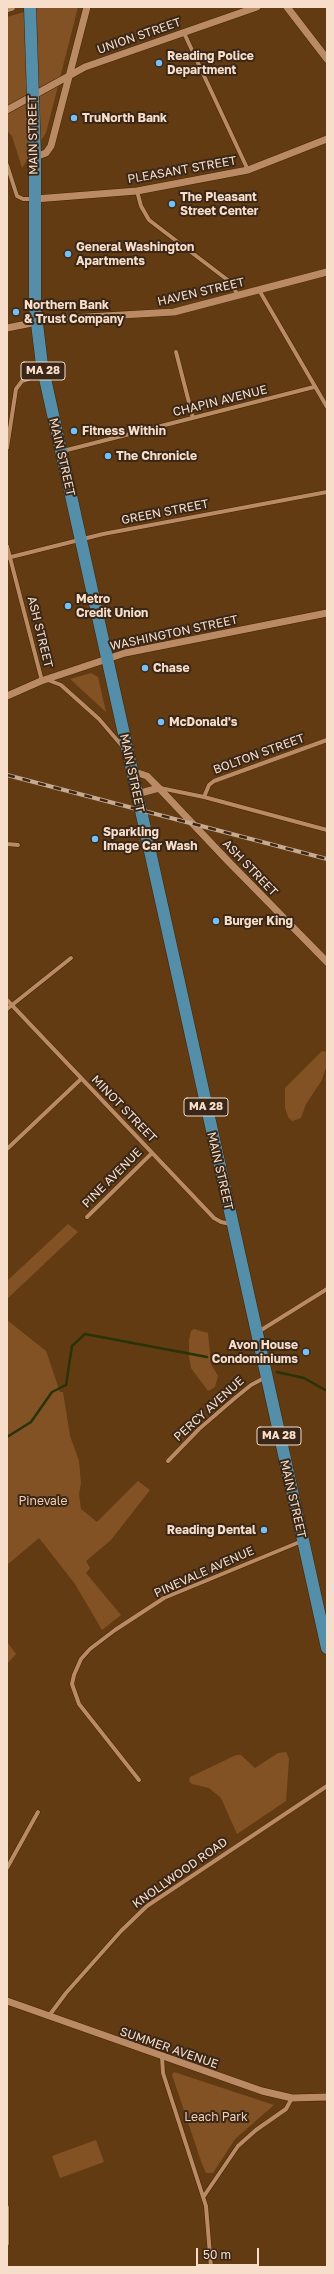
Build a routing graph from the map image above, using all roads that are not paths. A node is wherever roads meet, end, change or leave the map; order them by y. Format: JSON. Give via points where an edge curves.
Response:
{"nodes":[{"id":1,"x":11,"y":7,"type":"edge"},
{"id":2,"x":30,"y":7,"type":"edge"},
{"id":3,"x":86,"y":7,"type":"edge"},
{"id":4,"x":257,"y":7,"type":"edge"},
{"id":5,"x":287,"y":7,"type":"edge"},
{"id":6,"x":7,"y":8,"type":"edge"},
{"id":7,"x":184,"y":33,"type":"junction"},
{"id":8,"x":327,"y":59,"type":"edge"},
{"id":9,"x":70,"y":74,"type":"junction"},
{"id":10,"x":33,"y":96,"type":"junction"},
{"id":11,"x":7,"y":110,"type":"edge"},
{"id":12,"x":327,"y":139,"type":"edge"},
{"id":13,"x":35,"y":157,"type":"junction"},
{"id":14,"x":7,"y":165,"type":"edge"},
{"id":15,"x":248,"y":170,"type":"junction"},
{"id":16,"x":137,"y":191,"type":"junction"},
{"id":17,"x":35,"y":199,"type":"junction"},
{"id":18,"x":327,"y":272,"type":"edge"},
{"id":19,"x":259,"y":290,"type":"junction"},
{"id":20,"x":238,"y":295,"type":"junction"},
{"id":21,"x":36,"y":322,"type":"junction"},
{"id":22,"x":7,"y":328,"type":"edge"},
{"id":23,"x":176,"y":352,"type":"dead end"},
{"id":24,"x":44,"y":374,"type":"junction"},
{"id":25,"x":314,"y":387,"type":"junction"},
{"id":26,"x":327,"y":407,"type":"edge"},
{"id":27,"x":193,"y":418,"type":"junction"},
{"id":28,"x":7,"y":448,"type":"edge"},
{"id":29,"x":60,"y":451,"type":"junction"},
{"id":30,"x":327,"y":492,"type":"edge"},
{"id":31,"x":80,"y":539,"type":"junction"},
{"id":32,"x":7,"y":546,"type":"edge"},
{"id":33,"x":8,"y":557,"type":"edge"},
{"id":34,"x":327,"y":613,"type":"edge"},
{"id":35,"x":107,"y":658,"type":"junction"},
{"id":36,"x":41,"y":681,"type":"junction"},
{"id":37,"x":7,"y":696,"type":"edge"},
{"id":38,"x":327,"y":740,"type":"edge"},
{"id":39,"x":127,"y":751,"type":"junction"},
{"id":40,"x":132,"y":771,"type":"junction"},
{"id":41,"x":159,"y":788,"type":"junction"},
{"id":42,"x":137,"y":794,"type":"junction"},
{"id":43,"x":204,"y":797,"type":"junction"},
{"id":44,"x":327,"y":830,"type":"edge"},
{"id":45,"x":7,"y":844,"type":"edge"},
{"id":46,"x":18,"y":845,"type":"dead end"},
{"id":47,"x":70,"y":958,"type":"dead end"},
{"id":48,"x":327,"y":962,"type":"edge"},
{"id":49,"x":7,"y":1000,"type":"edge"},
{"id":50,"x":12,"y":1005,"type":"junction"},
{"id":51,"x":7,"y":1009,"type":"edge"},
{"id":52,"x":81,"y":1079,"type":"junction"},
{"id":53,"x":7,"y":1149,"type":"edge"},
{"id":54,"x":152,"y":1153,"type":"junction"},
{"id":55,"x":87,"y":1217,"type":"dead end"},
{"id":56,"x":232,"y":1224,"type":"junction"},
{"id":57,"x":327,"y":1289,"type":"edge"},
{"id":58,"x":256,"y":1333,"type":"junction"},
{"id":59,"x":266,"y":1377,"type":"junction"},
{"id":60,"x":168,"y":1461,"type":"dead end"},
{"id":61,"x":303,"y":1541,"type":"junction"},
{"id":62,"x":327,"y":1648,"type":"edge"},
{"id":63,"x":139,"y":1780,"type":"dead end"},
{"id":64,"x":327,"y":1786,"type":"edge"},
{"id":65,"x":38,"y":1812,"type":"dead end"},
{"id":66,"x":7,"y":1868,"type":"edge"},
{"id":67,"x":7,"y":2001,"type":"edge"},
{"id":68,"x":48,"y":2017,"type":"junction"},
{"id":69,"x":162,"y":2057,"type":"junction"},
{"id":70,"x":327,"y":2097,"type":"edge"},
{"id":71,"x":292,"y":2098,"type":"junction"},
{"id":72,"x":204,"y":2196,"type":"junction"},
{"id":73,"x":7,"y":2207,"type":"edge"},
{"id":74,"x":7,"y":2244,"type":"edge"},
{"id":75,"x":211,"y":2267,"type":"edge"}],
"edges":[{"from":1,"to":6,"type":"main road"},
{"from":2,"to":10,"type":"main road","name":"MAIN STREET","number":"MA 28"},
{"from":3,"to":9,"type":"street"},
{"from":4,"to":7,"type":"street","name":"UNION STREET"},
{"from":5,"to":8,"type":"street"},
{"from":7,"to":9,"type":"street","name":"UNION STREET"},
{"from":7,"to":15,"type":"street"},
{"from":9,"to":10,"type":"street","name":"UNION STREET"},
{"from":9,"to":13,"type":"street","via":[[51,146],[46,153]]},
{"from":10,"to":11,"type":"street","name":"UNION STREET"},
{"from":10,"to":13,"type":"main road","name":"MAIN STREET","number":"MA 28"},
{"from":12,"to":15,"type":"street","name":"PLEASANT STREET"},
{"from":13,"to":17,"type":"main road","name":"MAIN STREET","number":"MA 28"},
{"from":14,"to":17,"type":"street","via":[[18,196],[22,199]]},
{"from":15,"to":16,"type":"street","name":"PLEASANT STREET"},
{"from":16,"to":17,"type":"street","name":"PLEASANT STREET"},
{"from":16,"to":20,"type":"street","via":[[141,206],[149,220],[229,281]]},
{"from":17,"to":21,"type":"main road","name":"MAIN STREET","number":"MA 28"},
{"from":18,"to":19,"type":"street","name":"HAVEN STREET"},
{"from":19,"to":20,"type":"street","name":"HAVEN STREET"},
{"from":19,"to":25,"type":"street"},
{"from":20,"to":21,"type":"street","name":"HAVEN STREET","via":[[172,312]]},
{"from":21,"to":22,"type":"street","name":"HAVEN STREET"},
{"from":21,"to":24,"type":"main road","name":"MAIN STREET","number":"MA 28"},
{"from":23,"to":27,"type":"street"},
{"from":24,"to":28,"type":"street","via":[[22,381],[16,389]]},
{"from":24,"to":29,"type":"main road","name":"MAIN STREET","number":"MA 28"},
{"from":25,"to":26,"type":"street"},
{"from":25,"to":27,"type":"street","name":"CHAPIN AVENUE"},
{"from":27,"to":29,"type":"street","name":"CHAPIN AVENUE"},
{"from":29,"to":31,"type":"main road","name":"MAIN STREET","number":"MA 28"},
{"from":30,"to":31,"type":"street","name":"GREEN STREET"},
{"from":31,"to":33,"type":"street","name":"GREEN STREET"},
{"from":31,"to":35,"type":"main road","name":"MAIN STREET","number":"MA 28"},
{"from":32,"to":33,"type":"street","name":"ASH STREET"},
{"from":33,"to":36,"type":"street","name":"ASH STREET"},
{"from":34,"to":35,"type":"street","name":"WASHINGTON STREET"},
{"from":35,"to":36,"type":"street","name":"WASHINGTON STREET"},
{"from":35,"to":39,"type":"main road","name":"MAIN STREET","number":"MA 28"},
{"from":36,"to":37,"type":"street","name":"WASHINGTON STREET"},
{"from":36,"to":39,"type":"street","name":"ASH STREET","via":[[61,684]]},
{"from":38,"to":43,"type":"street","name":"BOLTON STREET","via":[[214,781],[209,785]]},
{"from":39,"to":40,"type":"main road","name":"MAIN STREET","number":"MA 28"},
{"from":40,"to":41,"type":"street","name":"ASH STREET","via":[[147,776]]},
{"from":40,"to":42,"type":"main road","name":"MAIN STREET","number":"MA 28"},
{"from":41,"to":42,"type":"street"},
{"from":41,"to":43,"type":"street"},
{"from":41,"to":48,"type":"street","name":"ASH STREET"},
{"from":42,"to":56,"type":"main road","name":"MAIN STREET","number":"MA 28"},
{"from":43,"to":44,"type":"street"},
{"from":45,"to":46,"type":"street"},
{"from":47,"to":50,"type":"street"},
{"from":49,"to":50,"type":"street","name":"MINOT STREET"},
{"from":50,"to":51,"type":"street"},
{"from":50,"to":52,"type":"street","name":"MINOT STREET"},
{"from":52,"to":53,"type":"street"},
{"from":52,"to":54,"type":"street","name":"MINOT STREET"},
{"from":54,"to":55,"type":"street","name":"PINE AVENUE"},
{"from":54,"to":56,"type":"street","name":"MINOT STREET","via":[[214,1218]]},
{"from":56,"to":58,"type":"main road","name":"MAIN STREET","number":"MA 28"},
{"from":57,"to":58,"type":"street"},
{"from":58,"to":59,"type":"main road","name":"MAIN STREET","number":"MA 28"},
{"from":59,"to":60,"type":"street","name":"PERCY AVENUE","via":[[251,1385],[229,1403]]},
{"from":59,"to":61,"type":"main road","name":"MAIN STREET","number":"MA 28"},
{"from":61,"to":62,"type":"main road","name":"MAIN STREET","number":"MA 28"},
{"from":61,"to":63,"type":"street","name":"PINEVALE AVENUE","via":[[164,1598],[114,1630],[81,1659],[72,1684],[79,1704]]},
{"from":64,"to":68,"type":"street","name":"KNOLLWOOD ROAD","via":[[147,1906],[121,1931]]},
{"from":65,"to":66,"type":"street"},
{"from":67,"to":68,"type":"street","name":"SUMMER AVENUE"},
{"from":68,"to":69,"type":"street","name":"SUMMER AVENUE"},
{"from":69,"to":71,"type":"street","name":"SUMMER AVENUE","via":[[262,2091]]},
{"from":69,"to":72,"type":"street","via":[[163,2072]]},
{"from":70,"to":71,"type":"street","name":"SUMMER AVENUE"},
{"from":71,"to":72,"type":"street","via":[[286,2108],[238,2146]]},
{"from":72,"to":75,"type":"street"},
{"from":73,"to":74,"type":"street"}]}
